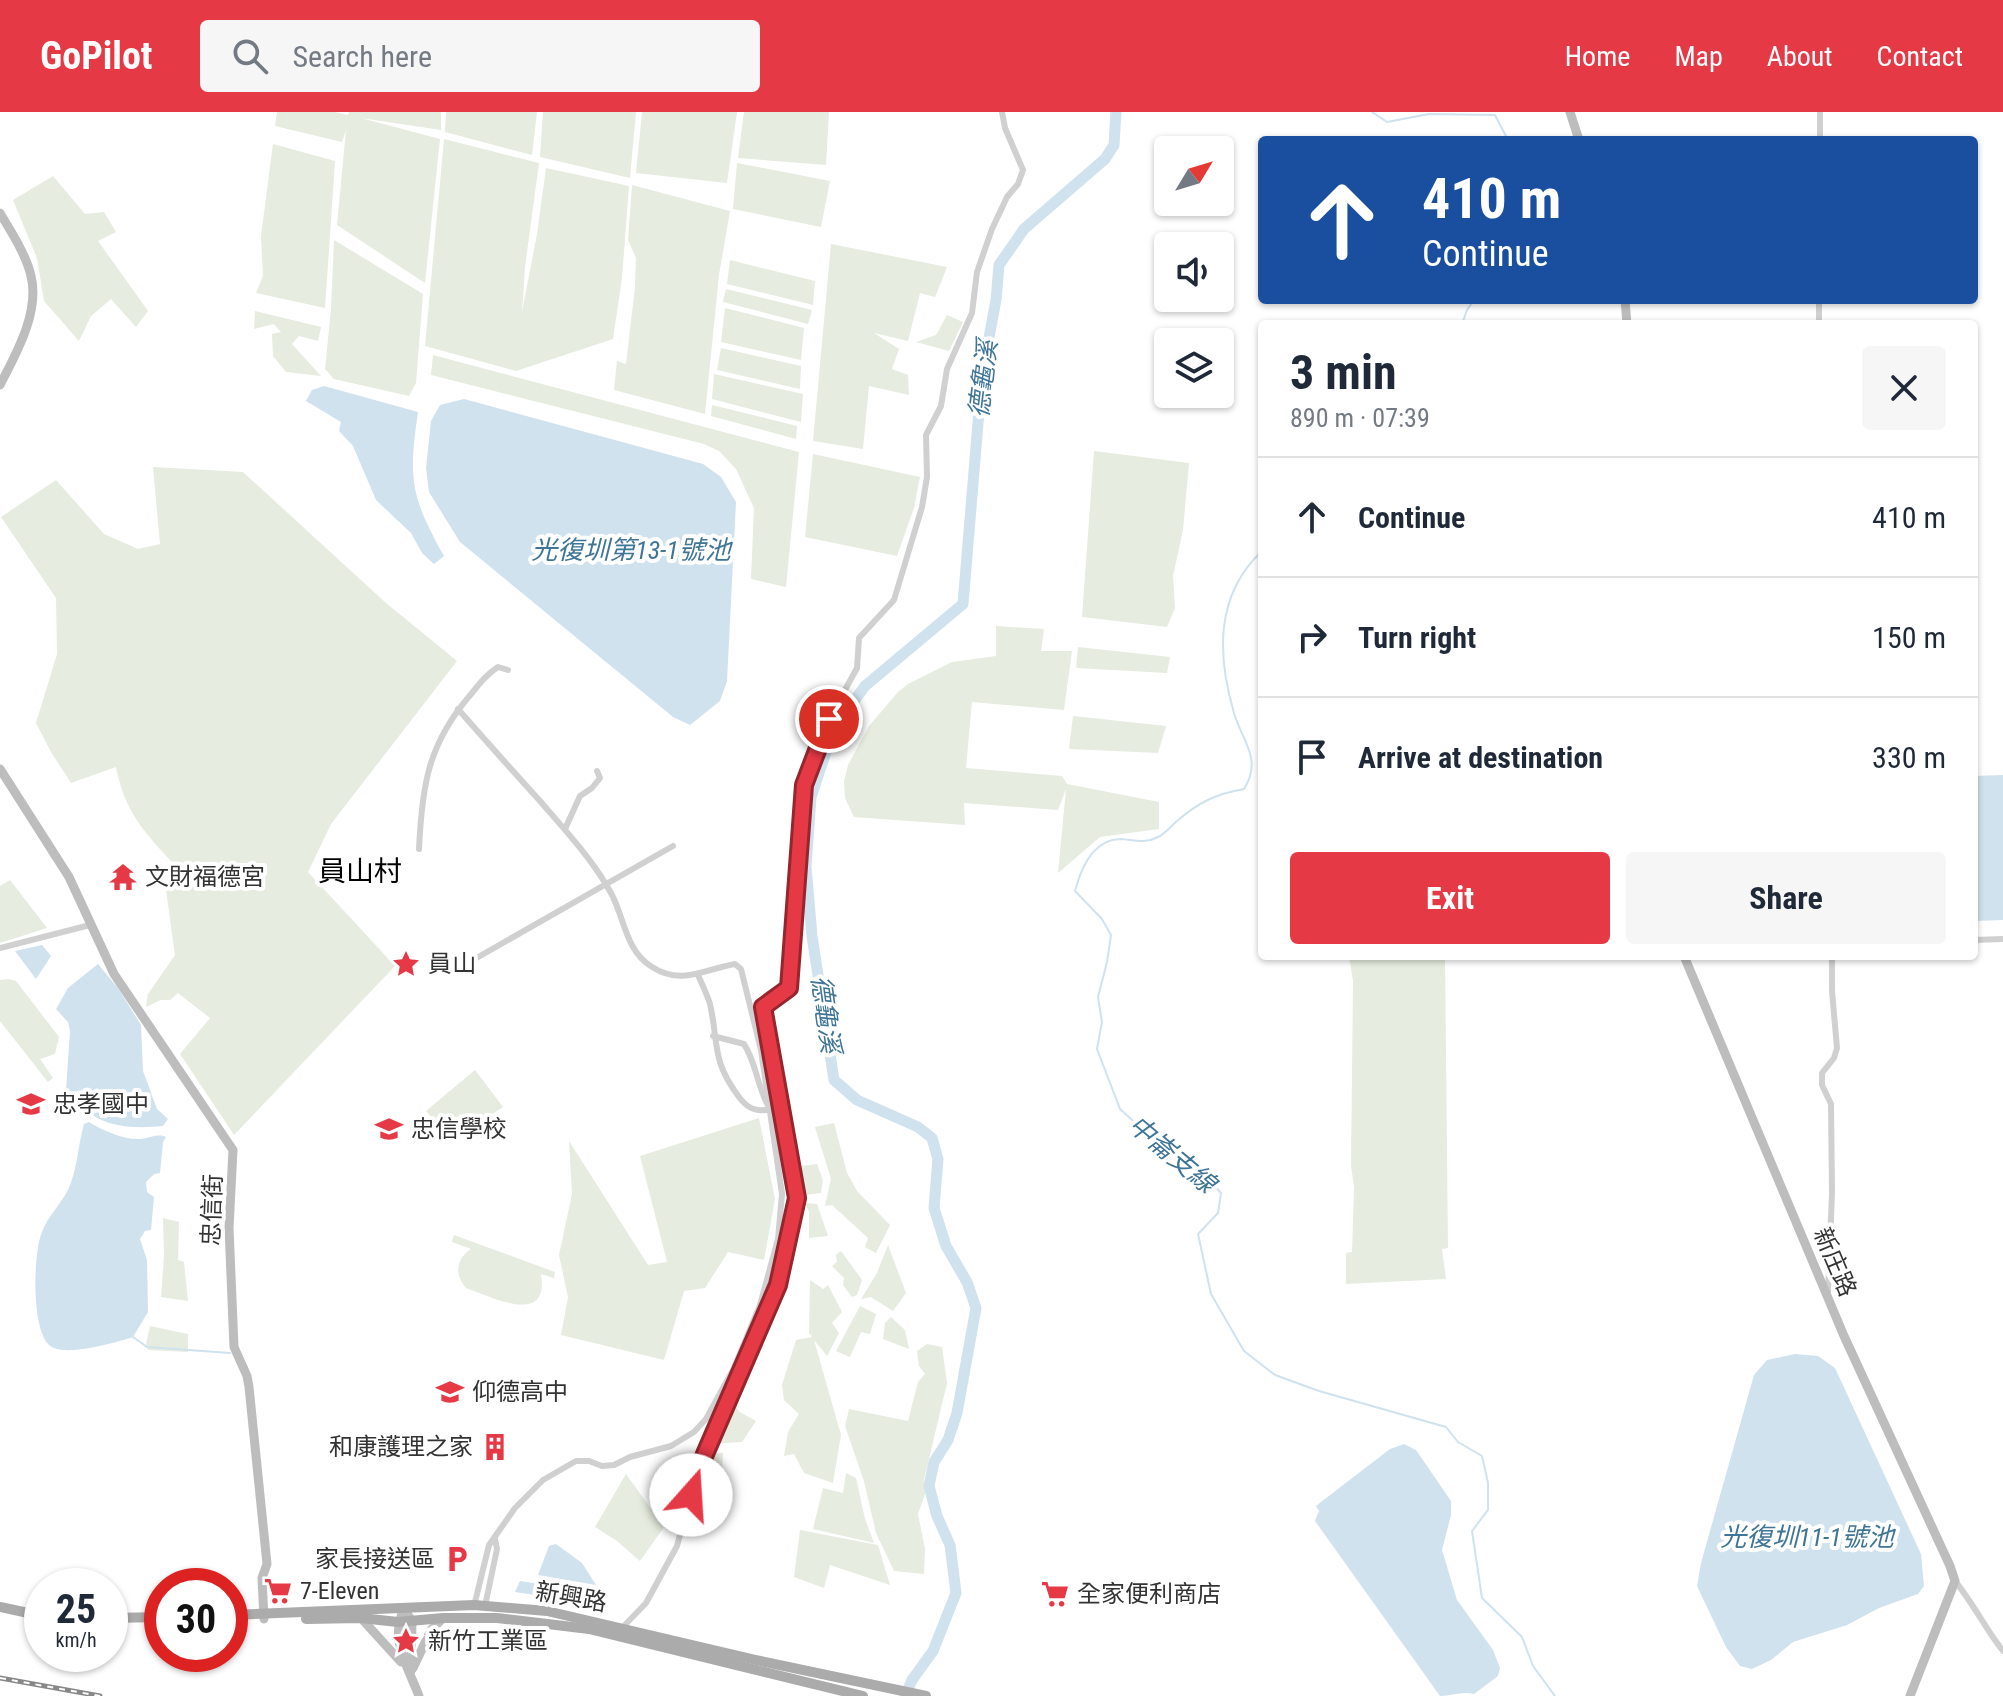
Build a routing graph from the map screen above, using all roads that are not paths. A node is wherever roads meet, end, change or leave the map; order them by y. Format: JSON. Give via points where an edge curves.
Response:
{"nodes":[{"id":1,"x":1002,"y":112,"type":"edge"},
{"id":2,"x":1570,"y":112,"type":"edge"},
{"id":3,"x":1820,"y":112,"type":"edge"},
{"id":4,"x":1578,"y":136,"type":"edge"},
{"id":5,"x":1820,"y":136,"type":"edge"},
{"id":6,"x":0,"y":213,"type":"edge"},
{"id":7,"x":0,"y":385,"type":"edge"},
{"id":8,"x":508,"y":670,"type":"dead end"},
{"id":9,"x":458,"y":709,"type":"junction"},
{"id":10,"x":0,"y":769,"type":"edge"},
{"id":11,"x":597,"y":771,"type":"dead end"},
{"id":12,"x":565,"y":829,"type":"junction"},
{"id":13,"x":673,"y":846,"type":"dead end"},
{"id":14,"x":419,"y":849,"type":"dead end"},
{"id":15,"x":605,"y":885,"type":"junction"},
{"id":16,"x":90,"y":925,"type":"junction"},
{"id":17,"x":2003,"y":939,"type":"edge"},
{"id":18,"x":1978,"y":940,"type":"edge"},
{"id":19,"x":0,"y":948,"type":"edge"},
{"id":20,"x":473,"y":960,"type":"dead end"},
{"id":21,"x":1688,"y":960,"type":"edge"},
{"id":22,"x":1832,"y":960,"type":"edge"},
{"id":23,"x":698,"y":975,"type":"junction"},
{"id":24,"x":713,"y":1036,"type":"junction"},
{"id":25,"x":770,"y":1109,"type":"junction"},
{"id":26,"x":1828,"y":1297,"type":"junction"},
{"id":27,"x":495,"y":1539,"type":"junction"},
{"id":28,"x":1955,"y":1581,"type":"junction"},
{"id":29,"x":479,"y":1605,"type":"junction"},
{"id":30,"x":404,"y":1609,"type":"junction"},
{"id":31,"x":0,"y":1610,"type":"edge"},
{"id":32,"x":24,"y":1615,"type":"edge"},
{"id":33,"x":263,"y":1616,"type":"junction"},
{"id":34,"x":248,"y":1617,"type":"edge"},
{"id":35,"x":361,"y":1618,"type":"junction"},
{"id":36,"x":443,"y":1618,"type":"junction"},
{"id":37,"x":478,"y":1618,"type":"junction"},
{"id":38,"x":412,"y":1621,"type":"junction"},
{"id":39,"x":398,"y":1622,"type":"junction"},
{"id":40,"x":622,"y":1628,"type":"junction"},
{"id":41,"x":2003,"y":1651,"type":"edge"},
{"id":42,"x":411,"y":1675,"type":"junction"},
{"id":43,"x":922,"y":1695,"type":"edge"},
{"id":44,"x":419,"y":1696,"type":"edge"},
{"id":45,"x":863,"y":1696,"type":"edge"},
{"id":46,"x":1910,"y":1696,"type":"edge"}],
"edges":[{"from":1,"to":40,"type":"street","via":[[1023,170],[992,229],[977,272],[972,313],[926,435],[922,507],[894,600],[859,638],[857,668],[829,719],[804,785],[789,988],[763,1007],[797,1198],[778,1285],[705,1454],[677,1546],[646,1603]]},
{"from":2,"to":4,"type":"street"},
{"from":3,"to":5,"type":"street"},
{"from":6,"to":7,"type":"street","via":[[31,276],[30,314]]},
{"from":8,"to":9,"type":"street","via":[[498,667],[490,672]]},
{"from":9,"to":12,"type":"street"},
{"from":9,"to":14,"type":"street","via":[[440,735],[428,770]]},
{"from":10,"to":16,"type":"street","name":"忠信街","via":[[69,877]]},
{"from":11,"to":12,"type":"street","via":[[597,784],[580,796]]},
{"from":12,"to":15,"type":"street"},
{"from":13,"to":15,"type":"street"},
{"from":15,"to":20,"type":"street"},
{"from":15,"to":23,"type":"street","via":[[627,937],[645,961],[668,975]]},
{"from":16,"to":19,"type":"street"},
{"from":16,"to":33,"type":"street","name":"忠信街","via":[[114,974],[233,1150],[229,1228],[234,1347],[247,1376],[251,1409],[267,1564]]},
{"from":17,"to":18,"type":"street"},
{"from":21,"to":26,"type":"street","name":"新庄路"},
{"from":22,"to":26,"type":"street","via":[[1837,1048],[1822,1073],[1831,1104]]},
{"from":23,"to":24,"type":"street","via":[[710,1003]]},
{"from":23,"to":25,"type":"street","via":[[735,964],[741,969]]},
{"from":24,"to":25,"type":"street","via":[[744,1044]]},
{"from":24,"to":25,"type":"street","via":[[726,1079],[747,1108]]},
{"from":25,"to":27,"type":"street","via":[[782,1194],[778,1239],[760,1305],[706,1419],[694,1432],[656,1452],[614,1465],[576,1461],[556,1471],[528,1494]]},
{"from":26,"to":28,"type":"street","name":"新庄路"},
{"from":27,"to":29,"type":"street","via":[[497,1549]]},
{"from":27,"to":29,"type":"street","via":[[489,1545]]},
{"from":28,"to":41,"type":"street"},
{"from":28,"to":46,"type":"street"},
{"from":29,"to":30,"type":"main road","name":"新興路"},
{"from":29,"to":37,"type":"street"},
{"from":29,"to":37,"type":"street"},
{"from":29,"to":40,"type":"main road","name":"新興路","via":[[547,1611]]},
{"from":30,"to":33,"type":"main road","name":"新興路"},
{"from":30,"to":38,"type":"street"},
{"from":30,"to":39,"type":"street"},
{"from":31,"to":32,"type":"main road"},
{"from":33,"to":34,"type":"main road","name":"新興路"},
{"from":33,"to":35,"type":"main road","name":"新興路"},
{"from":35,"to":39,"type":"main road","name":"新興路"},
{"from":35,"to":42,"type":"street"},
{"from":36,"to":37,"type":"main road","name":"新興路"},
{"from":36,"to":38,"type":"main road","name":"新興路"},
{"from":36,"to":42,"type":"street","via":[[431,1630]]},
{"from":37,"to":45,"type":"main road","name":"新興路","via":[[589,1629]]},
{"from":38,"to":39,"type":"main road","name":"新興路"},
{"from":38,"to":42,"type":"street"},
{"from":39,"to":42,"type":"street","via":[[399,1647]]},
{"from":40,"to":43,"type":"main road","name":"新興路"},
{"from":42,"to":44,"type":"street"}]}
